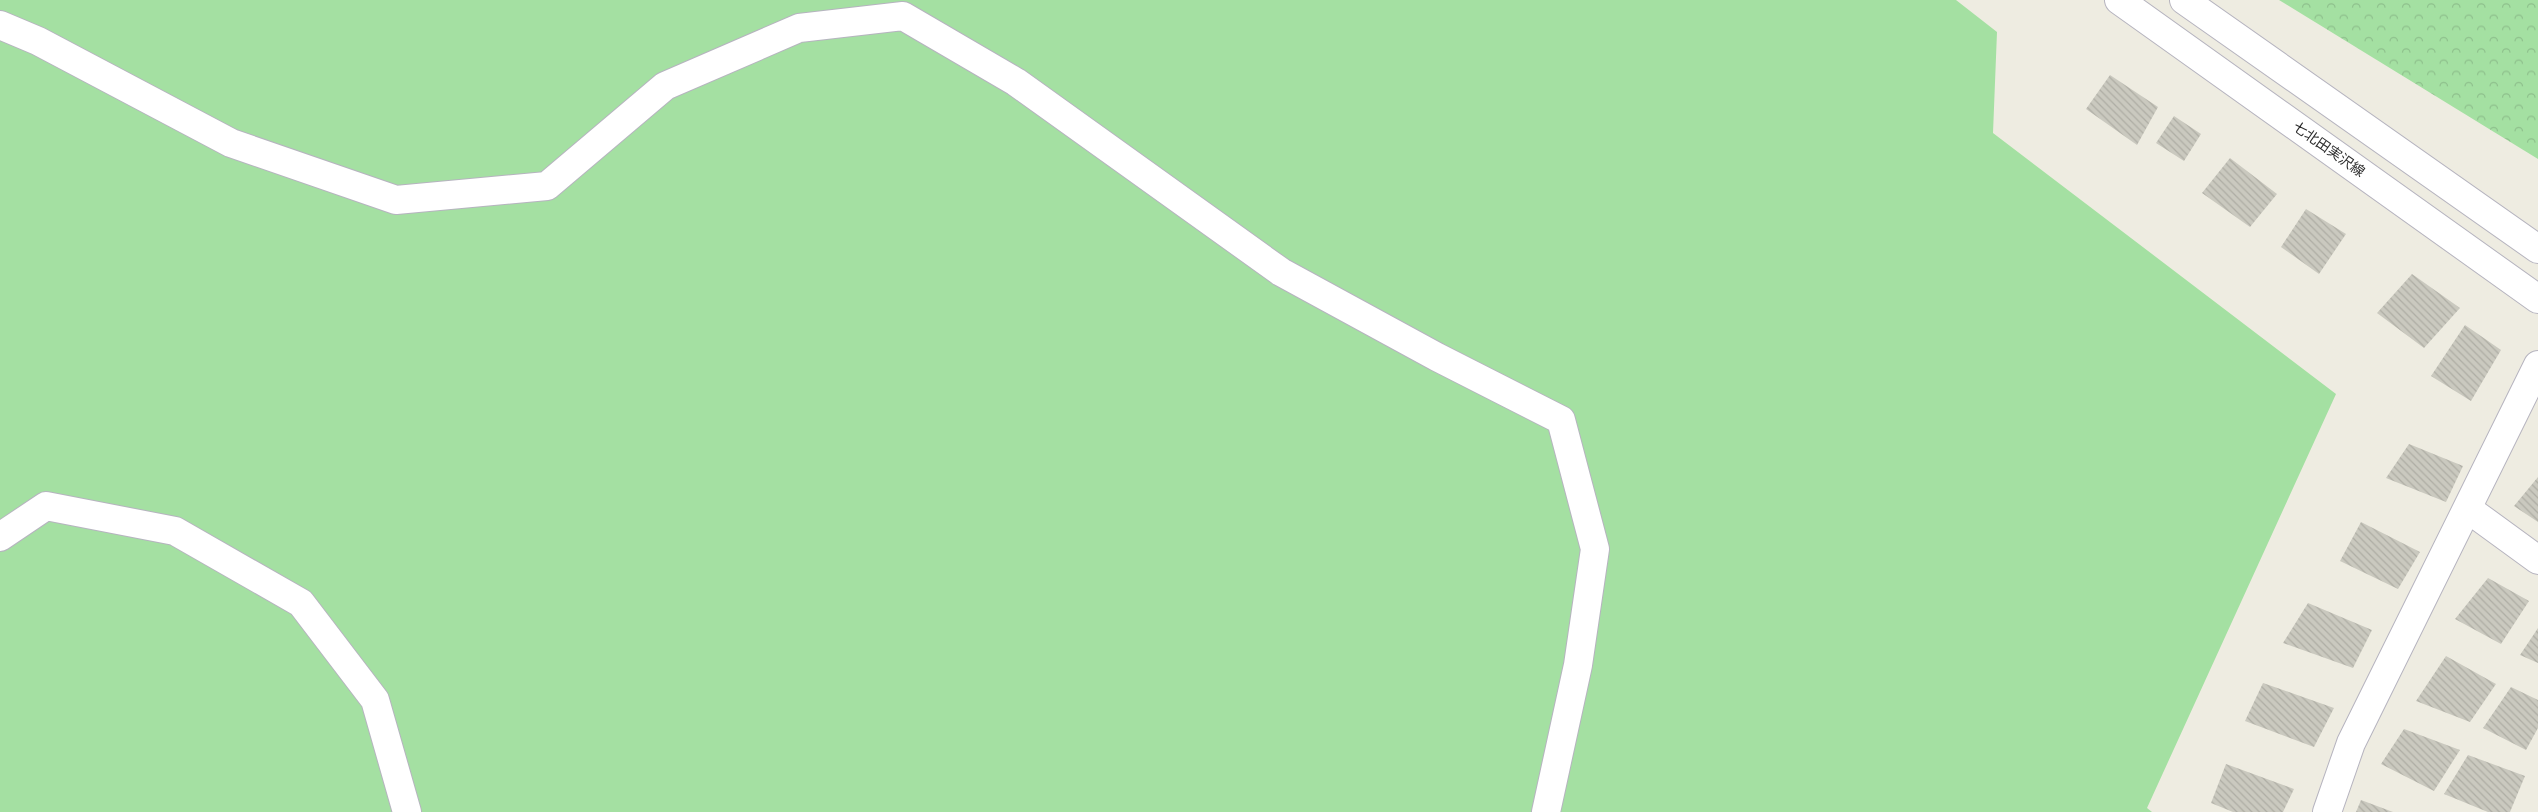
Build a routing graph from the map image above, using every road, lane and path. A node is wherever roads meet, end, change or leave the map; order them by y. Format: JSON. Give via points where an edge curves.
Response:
{"nodes":[{"id":1,"x":2119,"y":0,"type":"edge"},
{"id":2,"x":2184,"y":0,"type":"edge"},
{"id":3,"x":0,"y":25,"type":"edge"},
{"id":4,"x":2538,"y":249,"type":"edge"},
{"id":5,"x":2538,"y":299,"type":"edge"},
{"id":6,"x":2538,"y":365,"type":"edge"},
{"id":7,"x":2468,"y":509,"type":"junction"},
{"id":8,"x":0,"y":537,"type":"edge"},
{"id":9,"x":2538,"y":560,"type":"edge"},
{"id":10,"x":407,"y":812,"type":"edge"},
{"id":11,"x":1546,"y":812,"type":"edge"},
{"id":12,"x":2327,"y":812,"type":"edge"}],
"edges":[{"from":1,"to":5,"type":"street","name":"七北田実沢線"},
{"from":2,"to":4,"type":"street"},
{"from":3,"to":11,"type":"street","via":[[38,41],[232,143],[396,200],[547,186],[665,86],[799,28],[903,16],[1016,82],[1281,272],[1561,420],[1596,549],[1578,665]]},
{"from":6,"to":7,"type":"street"},
{"from":7,"to":9,"type":"street"},
{"from":7,"to":12,"type":"street","via":[[2424,592],[2352,743]]},
{"from":8,"to":10,"type":"street","via":[[46,506],[175,531],[301,603],[375,700]]}]}
